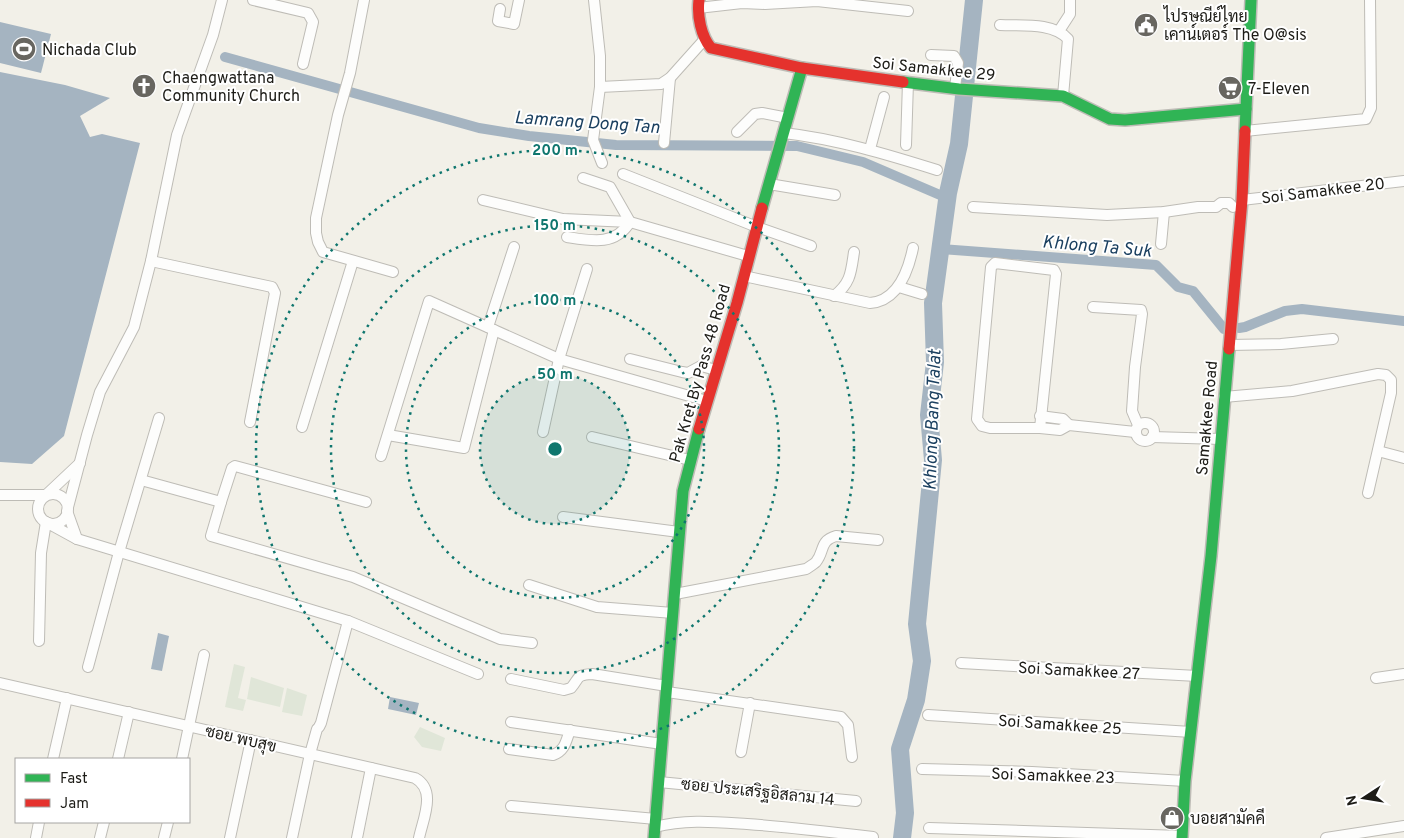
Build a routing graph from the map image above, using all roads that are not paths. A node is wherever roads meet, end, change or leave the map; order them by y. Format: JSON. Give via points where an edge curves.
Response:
{"nodes":[{"id":1,"x":222,"y":0,"type":"edge"},
{"id":2,"x":253,"y":0,"type":"edge"},
{"id":3,"x":364,"y":0,"type":"edge"},
{"id":4,"x":519,"y":0,"type":"edge"},
{"id":5,"x":594,"y":0,"type":"edge"},
{"id":6,"x":1070,"y":0,"type":"edge"},
{"id":7,"x":1251,"y":0,"type":"edge"},
{"id":8,"x":1370,"y":0,"type":"edge"},
{"id":9,"x":699,"y":4,"type":"edge"},
{"id":10,"x":500,"y":9,"type":"dead end"},
{"id":11,"x":908,"y":11,"type":"dead end"},
{"id":12,"x":1000,"y":25,"type":"dead end"},
{"id":13,"x":1059,"y":31,"type":"junction"},
{"id":14,"x":704,"y":40,"type":"junction"},
{"id":15,"x":931,"y":55,"type":"dead end"},
{"id":16,"x":303,"y":64,"type":"dead end"},
{"id":17,"x":802,"y":68,"type":"junction"},
{"id":18,"x":670,"y":78,"type":"junction"},
{"id":19,"x":908,"y":82,"type":"junction"},
{"id":20,"x":600,"y":87,"type":"junction"},
{"id":21,"x":957,"y":88,"type":"junction"},
{"id":22,"x":1063,"y":96,"type":"junction"},
{"id":23,"x":884,"y":97,"type":"dead end"},
{"id":24,"x":1246,"y":110,"type":"junction"},
{"id":25,"x":788,"y":118,"type":"junction"},
{"id":26,"x":1245,"y":131,"type":"junction"},
{"id":27,"x":736,"y":132,"type":"dead end"},
{"id":28,"x":784,"y":132,"type":"junction"},
{"id":29,"x":664,"y":143,"type":"dead end"},
{"id":30,"x":906,"y":145,"type":"dead end"},
{"id":31,"x":870,"y":149,"type":"junction"},
{"id":32,"x":602,"y":163,"type":"dead end"},
{"id":33,"x":937,"y":170,"type":"dead end"},
{"id":34,"x":623,"y":174,"type":"dead end"},
{"id":35,"x":583,"y":178,"type":"dead end"},
{"id":36,"x":1404,"y":181,"type":"edge"},
{"id":37,"x":769,"y":184,"type":"junction"},
{"id":38,"x":835,"y":195,"type":"dead end"},
{"id":39,"x":483,"y":200,"type":"dead end"},
{"id":40,"x":1239,"y":205,"type":"junction"},
{"id":41,"x":973,"y":207,"type":"dead end"},
{"id":42,"x":1164,"y":212,"type":"junction"},
{"id":43,"x":630,"y":222,"type":"junction"},
{"id":44,"x":757,"y":227,"type":"junction"},
{"id":45,"x":567,"y":237,"type":"dead end"},
{"id":46,"x":1161,"y":244,"type":"dead end"},
{"id":47,"x":811,"y":246,"type":"dead end"},
{"id":48,"x":514,"y":248,"type":"dead end"},
{"id":49,"x":913,"y":248,"type":"dead end"},
{"id":50,"x":854,"y":252,"type":"dead end"},
{"id":51,"x":748,"y":256,"type":"junction"},
{"id":52,"x":152,"y":261,"type":"junction"},
{"id":53,"x":353,"y":261,"type":"junction"},
{"id":54,"x":587,"y":269,"type":"dead end"},
{"id":55,"x":393,"y":272,"type":"dead end"},
{"id":56,"x":744,"y":276,"type":"junction"},
{"id":57,"x":899,"y":287,"type":"junction"},
{"id":58,"x":922,"y":294,"type":"dead end"},
{"id":59,"x":834,"y":296,"type":"junction"},
{"id":60,"x":1093,"y":307,"type":"dead end"},
{"id":61,"x":491,"y":329,"type":"junction"},
{"id":62,"x":1333,"y":339,"type":"dead end"},
{"id":63,"x":1229,"y":345,"type":"junction"},
{"id":64,"x":559,"y":359,"type":"junction"},
{"id":65,"x":630,"y":359,"type":"dead end"},
{"id":66,"x":716,"y":370,"type":"junction"},
{"id":67,"x":1224,"y":397,"type":"junction"},
{"id":68,"x":707,"y":401,"type":"junction"},
{"id":69,"x":1040,"y":416,"type":"junction"},
{"id":70,"x":159,"y":418,"type":"dead end"},
{"id":71,"x":250,"y":422,"type":"dead end"},
{"id":72,"x":1069,"y":425,"type":"junction"},
{"id":73,"x":302,"y":426,"type":"dead end"},
{"id":74,"x":1040,"y":428,"type":"junction"},
{"id":75,"x":1136,"y":429,"type":"junction"},
{"id":76,"x":543,"y":432,"type":"dead end"},
{"id":77,"x":388,"y":435,"type":"junction"},
{"id":78,"x":592,"y":437,"type":"dead end"},
{"id":79,"x":1221,"y":440,"type":"junction"},
{"id":80,"x":1378,"y":451,"type":"junction"},
{"id":81,"x":382,"y":456,"type":"dead end"},
{"id":82,"x":1404,"y":458,"type":"edge"},
{"id":83,"x":690,"y":460,"type":"junction"},
{"id":84,"x":80,"y":462,"type":"junction"},
{"id":85,"x":141,"y":480,"type":"junction"},
{"id":86,"x":1368,"y":493,"type":"dead end"},
{"id":87,"x":0,"y":495,"type":"edge"},
{"id":88,"x":46,"y":495,"type":"junction"},
{"id":89,"x":22,"y":496,"type":"junction"},
{"id":90,"x":221,"y":502,"type":"junction"},
{"id":91,"x":366,"y":502,"type":"dead end"},
{"id":92,"x":38,"y":510,"type":"junction"},
{"id":93,"x":67,"y":510,"type":"junction"},
{"id":94,"x":563,"y":517,"type":"dead end"},
{"id":95,"x":46,"y":522,"type":"junction"},
{"id":96,"x":679,"y":532,"type":"junction"},
{"id":97,"x":77,"y":539,"type":"junction"},
{"id":98,"x":878,"y":540,"type":"dead end"},
{"id":99,"x":119,"y":552,"type":"junction"},
{"id":100,"x":529,"y":585,"type":"dead end"},
{"id":101,"x":675,"y":594,"type":"junction"},
{"id":102,"x":673,"y":613,"type":"junction"},
{"id":103,"x":348,"y":622,"type":"junction"},
{"id":104,"x":39,"y":642,"type":"dead end"},
{"id":105,"x":532,"y":643,"type":"dead end"},
{"id":106,"x":204,"y":655,"type":"dead end"},
{"id":107,"x":961,"y":663,"type":"dead end"},
{"id":108,"x":88,"y":667,"type":"dead end"},
{"id":109,"x":478,"y":674,"type":"dead end"},
{"id":110,"x":1404,"y":674,"type":"edge"},
{"id":111,"x":1197,"y":676,"type":"junction"},
{"id":112,"x":1376,"y":678,"type":"dead end"},
{"id":113,"x":511,"y":679,"type":"dead end"},
{"id":114,"x":0,"y":683,"type":"edge"},
{"id":115,"x":667,"y":689,"type":"junction"},
{"id":116,"x":67,"y":698,"type":"junction"},
{"id":117,"x":750,"y":703,"type":"junction"},
{"id":118,"x":129,"y":712,"type":"junction"},
{"id":119,"x":928,"y":715,"type":"dead end"},
{"id":120,"x":510,"y":722,"type":"dead end"},
{"id":121,"x":190,"y":726,"type":"junction"},
{"id":122,"x":570,"y":730,"type":"junction"},
{"id":123,"x":1191,"y":732,"type":"junction"},
{"id":124,"x":251,"y":740,"type":"junction"},
{"id":125,"x":662,"y":744,"type":"junction"},
{"id":126,"x":509,"y":749,"type":"dead end"},
{"id":127,"x":741,"y":752,"type":"dead end"},
{"id":128,"x":310,"y":754,"type":"junction"},
{"id":129,"x":852,"y":757,"type":"dead end"},
{"id":130,"x":53,"y":758,"type":"edge"},
{"id":131,"x":118,"y":758,"type":"edge"},
{"id":132,"x":182,"y":758,"type":"edge"},
{"id":133,"x":371,"y":768,"type":"junction"},
{"id":134,"x":922,"y":769,"type":"dead end"},
{"id":135,"x":1185,"y":781,"type":"junction"},
{"id":136,"x":659,"y":782,"type":"junction"},
{"id":137,"x":856,"y":801,"type":"dead end"},
{"id":138,"x":511,"y":806,"type":"dead end"},
{"id":139,"x":39,"y":823,"type":"edge"},
{"id":140,"x":104,"y":823,"type":"edge"},
{"id":141,"x":168,"y":823,"type":"edge"},
{"id":142,"x":1404,"y":826,"type":"edge"},
{"id":143,"x":655,"y":828,"type":"edge"},
{"id":144,"x":929,"y":828,"type":"dead end"},
{"id":145,"x":873,"y":837,"type":"dead end"},
{"id":146,"x":1182,"y":837,"type":"edge"},
{"id":147,"x":36,"y":838,"type":"edge"},
{"id":148,"x":100,"y":838,"type":"edge"},
{"id":149,"x":164,"y":838,"type":"edge"},
{"id":150,"x":230,"y":838,"type":"edge"},
{"id":151,"x":292,"y":838,"type":"edge"},
{"id":152,"x":357,"y":838,"type":"edge"},
{"id":153,"x":418,"y":838,"type":"edge"},
{"id":154,"x":1326,"y":838,"type":"edge"}],
"edges":[{"from":1,"to":52,"type":"street","via":[[177,136]]},
{"from":2,"to":16,"type":"street","via":[[311,16]]},
{"from":3,"to":53,"type":"street","via":[[316,218],[318,242],[324,252]]},
{"from":4,"to":10,"type":"street","via":[[514,24],[498,21]]},
{"from":5,"to":20,"type":"street"},
{"from":6,"to":13,"type":"street","via":[[1070,14]]},
{"from":7,"to":24,"type":"street","name":"Samakkee Road"},
{"from":8,"to":26,"type":"street","via":[[1370,108],[1366,119]]},
{"from":9,"to":11,"type":"street","via":[[817,1]]},
{"from":9,"to":14,"type":"street"},
{"from":12,"to":13,"type":"street"},
{"from":13,"to":22,"type":"street","via":[[1068,39]]},
{"from":14,"to":17,"type":"street","via":[[711,48]]},
{"from":14,"to":18,"type":"street"},
{"from":15,"to":21,"type":"street","via":[[954,56],[958,62]]},
{"from":17,"to":19,"type":"street","name":"Soi Samakkee 29"},
{"from":17,"to":25,"type":"street","name":"Pak Kret By Pass 48 Road"},
{"from":18,"to":20,"type":"street","via":[[656,86]]},
{"from":18,"to":29,"type":"street"},
{"from":19,"to":21,"type":"street","name":"Soi Samakkee 29"},
{"from":19,"to":30,"type":"street"},
{"from":20,"to":32,"type":"street","via":[[593,141]]},
{"from":21,"to":22,"type":"street","name":"Soi Samakkee 29"},
{"from":22,"to":24,"type":"street","via":[[1110,119]]},
{"from":23,"to":31,"type":"street"},
{"from":24,"to":26,"type":"street","name":"Samakkee Road"},
{"from":25,"to":27,"type":"street","via":[[755,114]]},
{"from":25,"to":28,"type":"street","name":"Pak Kret By Pass 48 Road"},
{"from":26,"to":40,"type":"street","name":"Samakkee Road"},
{"from":28,"to":31,"type":"street"},
{"from":28,"to":37,"type":"street","name":"Pak Kret By Pass 48 Road"},
{"from":31,"to":33,"type":"street"},
{"from":34,"to":44,"type":"street"},
{"from":35,"to":43,"type":"street","via":[[610,187]]},
{"from":36,"to":40,"type":"street","name":"Soi Samakkee 20"},
{"from":37,"to":38,"type":"street"},
{"from":37,"to":44,"type":"street","name":"Pak Kret By Pass 48 Road"},
{"from":39,"to":43,"type":"street","via":[[563,219]]},
{"from":40,"to":42,"type":"street","name":"Soi Samakkee 20","via":[[1221,203],[1216,207]]},
{"from":40,"to":63,"type":"street","name":"Samakkee Road"},
{"from":41,"to":42,"type":"street","via":[[1107,215]]},
{"from":42,"to":46,"type":"street"},
{"from":43,"to":45,"type":"street","via":[[624,232],[607,240]]},
{"from":43,"to":51,"type":"street"},
{"from":44,"to":47,"type":"street"},
{"from":44,"to":51,"type":"street","name":"Pak Kret By Pass 48 Road"},
{"from":48,"to":61,"type":"street"},
{"from":49,"to":57,"type":"street","via":[[910,265]]},
{"from":50,"to":59,"type":"street","via":[[850,275],[844,288]]},
{"from":51,"to":56,"type":"street","name":"Pak Kret By Pass 48 Road"},
{"from":52,"to":71,"type":"street","via":[[274,290]]},
{"from":52,"to":84,"type":"street","via":[[134,327],[100,392]]},
{"from":53,"to":55,"type":"street"},
{"from":53,"to":73,"type":"street"},
{"from":54,"to":64,"type":"street"},
{"from":56,"to":59,"type":"street"},
{"from":56,"to":66,"type":"street","name":"Pak Kret By Pass 48 Road"},
{"from":57,"to":58,"type":"street"},
{"from":57,"to":59,"type":"street","via":[[879,303]]},
{"from":60,"to":75,"type":"street","via":[[1142,310],[1132,411]]},
{"from":61,"to":64,"type":"street"},
{"from":61,"to":77,"type":"street","via":[[464,448]]},
{"from":61,"to":77,"type":"street","via":[[429,301]]},
{"from":62,"to":63,"type":"street"},
{"from":63,"to":67,"type":"street","name":"Samakkee Road"},
{"from":64,"to":68,"type":"street"},
{"from":64,"to":76,"type":"street"},
{"from":65,"to":66,"type":"street","via":[[688,373],[701,366]]},
{"from":66,"to":68,"type":"street","name":"Pak Kret By Pass 48 Road"},
{"from":67,"to":79,"type":"street","name":"Samakkee Road"},
{"from":67,"to":80,"type":"street","via":[[1292,391],[1386,375],[1391,380],[1391,393]]},
{"from":68,"to":83,"type":"street","name":"Pak Kret By Pass 48 Road"},
{"from":69,"to":72,"type":"street","via":[[1063,419]]},
{"from":69,"to":74,"type":"street"},
{"from":69,"to":74,"type":"street","via":[[1056,274],[1054,270],[995,263],[991,267],[977,419],[982,426],[990,428]]},
{"from":70,"to":85,"type":"street"},
{"from":72,"to":74,"type":"street","via":[[1060,430]]},
{"from":72,"to":75,"type":"street"},
{"from":75,"to":79,"type":"street","via":[[1144,422],[1151,425],[1152,437]]},
{"from":77,"to":81,"type":"street"},
{"from":78,"to":83,"type":"street"},
{"from":79,"to":111,"type":"street","name":"Samakkee Road"},
{"from":80,"to":82,"type":"street"},
{"from":80,"to":86,"type":"street"},
{"from":83,"to":96,"type":"street","name":"Pak Kret By Pass 48 Road"},
{"from":84,"to":88,"type":"street"},
{"from":84,"to":93,"type":"street"},
{"from":85,"to":90,"type":"street"},
{"from":85,"to":99,"type":"street"},
{"from":87,"to":89,"type":"street"},
{"from":88,"to":89,"type":"street"},
{"from":88,"to":92,"type":"street"},
{"from":88,"to":93,"type":"street","via":[[63,498]]},
{"from":89,"to":92,"type":"street"},
{"from":90,"to":91,"type":"street","via":[[232,468],[236,466]]},
{"from":90,"to":105,"type":"street","via":[[212,536],[353,577],[500,639]]},
{"from":92,"to":95,"type":"street"},
{"from":93,"to":95,"type":"street","via":[[60,522]]},
{"from":93,"to":97,"type":"street"},
{"from":94,"to":96,"type":"street"},
{"from":95,"to":97,"type":"street"},
{"from":95,"to":104,"type":"street"},
{"from":96,"to":101,"type":"street","name":"Pak Kret By Pass 48 Road"},
{"from":97,"to":99,"type":"street"},
{"from":98,"to":101,"type":"street","via":[[836,536],[829,538],[822,546],[817,561],[806,569]]},
{"from":99,"to":103,"type":"street"},
{"from":99,"to":108,"type":"street"},
{"from":100,"to":102,"type":"street","via":[[597,607]]},
{"from":101,"to":102,"type":"street","name":"Pak Kret By Pass 48 Road"},
{"from":102,"to":115,"type":"street","name":"Pak Kret By Pass 48 Road"},
{"from":103,"to":109,"type":"street"},
{"from":103,"to":128,"type":"street"},
{"from":106,"to":121,"type":"street"},
{"from":107,"to":111,"type":"street","name":"Soi Samakkee 27"},
{"from":110,"to":112,"type":"street"},
{"from":111,"to":123,"type":"street","name":"Samakkee Road"},
{"from":113,"to":115,"type":"street","via":[[564,690],[571,688],[582,674],[592,674]]},
{"from":114,"to":116,"type":"street","name":"ซอย พบสุข"},
{"from":115,"to":117,"type":"street"},
{"from":115,"to":125,"type":"street","name":"Pak Kret By Pass 48 Road"},
{"from":116,"to":118,"type":"street","name":"ซอย พบสุข"},
{"from":116,"to":130,"type":"street"},
{"from":117,"to":127,"type":"street"},
{"from":117,"to":129,"type":"street","via":[[841,717],[848,725]]},
{"from":118,"to":121,"type":"street","name":"ซอย พบสุข"},
{"from":118,"to":131,"type":"street"},
{"from":119,"to":123,"type":"street","name":"Soi Samakkee 25"},
{"from":120,"to":122,"type":"street"},
{"from":121,"to":124,"type":"street","name":"ซอย พบสุข"},
{"from":121,"to":132,"type":"street"},
{"from":122,"to":125,"type":"street"},
{"from":122,"to":126,"type":"street","via":[[565,746],[553,755]]},
{"from":123,"to":135,"type":"street","name":"Samakkee Road"},
{"from":124,"to":128,"type":"street","name":"ซอย พบสุข"},
{"from":124,"to":150,"type":"street"},
{"from":125,"to":136,"type":"street","name":"Pak Kret By Pass 48 Road"},
{"from":128,"to":133,"type":"street","name":"ซอย พบสุข"},
{"from":128,"to":151,"type":"street"},
{"from":133,"to":152,"type":"street"},
{"from":133,"to":153,"type":"street","name":"ซอย พบสุข","via":[[415,778],[426,787],[428,797]]},
{"from":134,"to":135,"type":"street","name":"Soi Samakkee 23"},
{"from":135,"to":146,"type":"street","name":"Samakkee Road"},
{"from":136,"to":137,"type":"street","name":"ซอย ประเสริฐอิสลาม 14"},
{"from":136,"to":143,"type":"street","name":"Pak Kret By Pass 48 Road"},
{"from":138,"to":143,"type":"street"},
{"from":139,"to":147,"type":"street"},
{"from":140,"to":148,"type":"street"},
{"from":141,"to":149,"type":"street"},
{"from":142,"to":154,"type":"street"},
{"from":143,"to":145,"type":"street","via":[[680,822],[709,822]]},
{"from":144,"to":146,"type":"street"}]}
